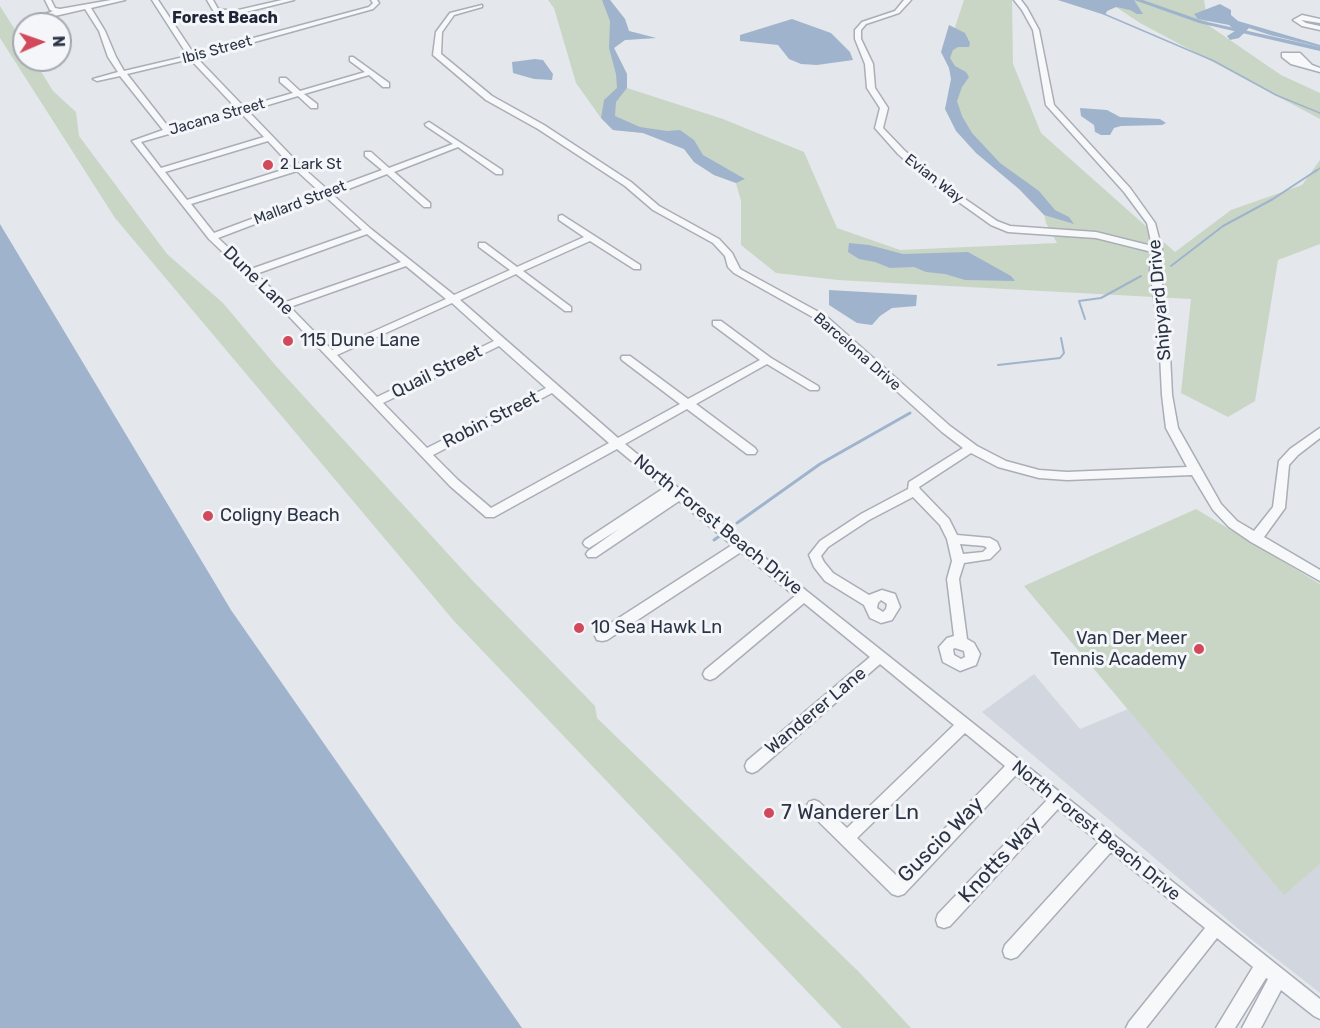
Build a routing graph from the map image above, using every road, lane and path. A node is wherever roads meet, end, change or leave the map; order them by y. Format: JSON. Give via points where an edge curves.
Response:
{"nodes":[{"id":1,"x":48,"y":0,"type":"edge"},
{"id":2,"x":122,"y":0,"type":"edge"},
{"id":3,"x":155,"y":0,"type":"edge"},
{"id":4,"x":210,"y":0,"type":"edge"},
{"id":5,"x":291,"y":0,"type":"edge"},
{"id":6,"x":374,"y":0,"type":"edge"},
{"id":7,"x":908,"y":0,"type":"edge"},
{"id":8,"x":1017,"y":0,"type":"edge"},
{"id":9,"x":480,"y":6,"type":"dead end"},
{"id":10,"x":87,"y":8,"type":"junction"},
{"id":11,"x":60,"y":11,"type":"junction"},
{"id":12,"x":57,"y":12,"type":"edge"},
{"id":13,"x":1320,"y":21,"type":"edge"},
{"id":14,"x":1320,"y":28,"type":"edge"},
{"id":15,"x":192,"y":57,"type":"junction"},
{"id":16,"x":353,"y":59,"type":"dead end"},
{"id":17,"x":1309,"y":66,"type":"dead end"},
{"id":18,"x":1320,"y":70,"type":"edge"},
{"id":19,"x":122,"y":73,"type":"junction"},
{"id":20,"x":368,"y":73,"type":"junction"},
{"id":21,"x":98,"y":79,"type":"dead end"},
{"id":22,"x":284,"y":80,"type":"dead end"},
{"id":23,"x":386,"y":85,"type":"dead end"},
{"id":24,"x":298,"y":92,"type":"junction"},
{"id":25,"x":314,"y":106,"type":"dead end"},
{"id":26,"x":243,"y":111,"type":"junction"},
{"id":27,"x":429,"y":124,"type":"dead end"},
{"id":28,"x":168,"y":131,"type":"junction"},
{"id":29,"x":269,"y":138,"type":"junction"},
{"id":30,"x":136,"y":141,"type":"joint"},
{"id":31,"x":457,"y":145,"type":"junction"},
{"id":32,"x":368,"y":154,"type":"dead end"},
{"id":33,"x":298,"y":168,"type":"junction"},
{"id":34,"x":159,"y":171,"type":"junction"},
{"id":35,"x":389,"y":171,"type":"junction"},
{"id":36,"x":499,"y":172,"type":"dead end"},
{"id":37,"x":327,"y":192,"type":"junction"},
{"id":38,"x":186,"y":203,"type":"junction"},
{"id":39,"x":427,"y":205,"type":"dead end"},
{"id":40,"x":562,"y":218,"type":"dead end"},
{"id":41,"x":368,"y":231,"type":"junction"},
{"id":42,"x":212,"y":237,"type":"junction"},
{"id":43,"x":591,"y":237,"type":"junction"},
{"id":44,"x":482,"y":245,"type":"dead end"},
{"id":45,"x":1157,"y":250,"type":"junction"},
{"id":46,"x":407,"y":263,"type":"junction"},
{"id":47,"x":637,"y":267,"type":"dead end"},
{"id":48,"x":516,"y":272,"type":"junction"},
{"id":49,"x":248,"y":273,"type":"junction"},
{"id":50,"x":454,"y":300,"type":"junction"},
{"id":51,"x":284,"y":306,"type":"junction"},
{"id":52,"x":568,"y":309,"type":"dead end"},
{"id":53,"x":717,"y":323,"type":"dead end"},
{"id":54,"x":499,"y":342,"type":"junction"},
{"id":55,"x":331,"y":354,"type":"junction"},
{"id":56,"x":626,"y":358,"type":"dead end"},
{"id":57,"x":767,"y":360,"type":"junction"},
{"id":58,"x":554,"y":388,"type":"junction"},
{"id":59,"x":814,"y":388,"type":"dead end"},
{"id":60,"x":375,"y":402,"type":"junction"},
{"id":61,"x":687,"y":403,"type":"junction"},
{"id":62,"x":1320,"y":432,"type":"edge"},
{"id":63,"x":618,"y":443,"type":"junction"},
{"id":64,"x":971,"y":447,"type":"junction"},
{"id":65,"x":751,"y":451,"type":"dead end"},
{"id":66,"x":427,"y":453,"type":"junction"},
{"id":67,"x":1195,"y":471,"type":"junction"},
{"id":68,"x":677,"y":491,"type":"junction"},
{"id":69,"x":914,"y":491,"type":"junction"},
{"id":70,"x":953,"y":539,"type":"junction"},
{"id":71,"x":1255,"y":539,"type":"junction"},
{"id":72,"x":742,"y":545,"type":"junction"},
{"id":73,"x":590,"y":549,"type":"dead end"},
{"id":74,"x":958,"y":559,"type":"junction"},
{"id":75,"x":1320,"y":576,"type":"edge"},
{"id":76,"x":804,"y":596,"type":"junction"},
{"id":77,"x":870,"y":602,"type":"dead end"},
{"id":78,"x":602,"y":636,"type":"dead end"},
{"id":79,"x":961,"y":642,"type":"dead end"},
{"id":80,"x":880,"y":656,"type":"junction"},
{"id":81,"x":710,"y":674,"type":"dead end"},
{"id":82,"x":965,"y":724,"type":"junction"},
{"id":83,"x":1015,"y":765,"type":"junction"},
{"id":84,"x":752,"y":766,"type":"dead end"},
{"id":85,"x":1057,"y":800,"type":"junction"},
{"id":86,"x":814,"y":807,"type":"dead end"},
{"id":87,"x":847,"y":838,"type":"junction"},
{"id":88,"x":1109,"y":842,"type":"junction"},
{"id":89,"x":944,"y":920,"type":"dead end"},
{"id":90,"x":1215,"y":928,"type":"junction"},
{"id":91,"x":1011,"y":951,"type":"dead end"},
{"id":92,"x":1264,"y":966,"type":"junction"},
{"id":93,"x":1279,"y":977,"type":"junction"},
{"id":94,"x":1320,"y":1010,"type":"edge"},
{"id":95,"x":1135,"y":1028,"type":"edge"},
{"id":96,"x":1226,"y":1028,"type":"edge"},
{"id":97,"x":1251,"y":1028,"type":"edge"}],
"edges":[{"from":1,"to":11,"type":"street","via":[[52,9]]},
{"from":2,"to":10,"type":"street"},
{"from":3,"to":15,"type":"street","name":"North Forest Beach Drive"},
{"from":4,"to":5,"type":"street","via":[[216,11],[234,13]]},
{"from":6,"to":15,"type":"street","name":"Ibis Street","via":[[371,8]]},
{"from":7,"to":45,"type":"street","name":"Evian Way","via":[[897,12],[858,30],[869,64],[871,88],[884,108],[879,128],[901,152],[954,195],[1008,229],[1096,235]]},
{"from":8,"to":45,"type":"street","name":"Shipyard Drive","via":[[1036,30],[1050,105],[1141,208],[1151,223]]},
{"from":9,"to":64,"type":"street","name":"Barcelona Drive","via":[[452,14],[439,32],[437,55],[489,98],[628,184],[656,208],[717,241],[737,271],[822,318]]},
{"from":10,"to":11,"type":"street"},
{"from":10,"to":19,"type":"street"},
{"from":11,"to":12,"type":"street"},
{"from":13,"to":14,"type":"street","via":[[1302,17],[1296,20],[1304,26]]},
{"from":15,"to":19,"type":"street","name":"Ibis Street"},
{"from":15,"to":26,"type":"street","name":"North Forest Beach Drive"},
{"from":16,"to":20,"type":"street"},
{"from":17,"to":18,"type":"street"},
{"from":19,"to":21,"type":"street","name":"Ibis Street"},
{"from":19,"to":28,"type":"street"},
{"from":20,"to":23,"type":"street"},
{"from":20,"to":24,"type":"street","name":"Jacana Street"},
{"from":22,"to":24,"type":"street","name":"Jacana Street"},
{"from":24,"to":25,"type":"street","name":"Jacana Street"},
{"from":24,"to":26,"type":"street","name":"Jacana Street"},
{"from":26,"to":28,"type":"street","name":"Jacana Street"},
{"from":26,"to":29,"type":"street","name":"North Forest Beach Drive"},
{"from":27,"to":31,"type":"street"},
{"from":28,"to":30,"type":"street","name":"Jacana Street"},
{"from":29,"to":33,"type":"street","name":"North Forest Beach Drive"},
{"from":29,"to":34,"type":"street"},
{"from":30,"to":34,"type":"street","name":"Dune Lane"},
{"from":31,"to":35,"type":"street","name":"Mallard Street"},
{"from":31,"to":36,"type":"street"},
{"from":32,"to":35,"type":"street"},
{"from":33,"to":37,"type":"street","name":"North Forest Beach Drive"},
{"from":33,"to":38,"type":"street"},
{"from":34,"to":38,"type":"street","name":"Dune Lane"},
{"from":35,"to":37,"type":"street","name":"Mallard Street"},
{"from":35,"to":39,"type":"street"},
{"from":37,"to":41,"type":"street","name":"North Forest Beach Drive"},
{"from":37,"to":42,"type":"street","name":"Mallard Street"},
{"from":38,"to":42,"type":"street","name":"Dune Lane"},
{"from":40,"to":43,"type":"street"},
{"from":41,"to":46,"type":"street","name":"North Forest Beach Drive"},
{"from":41,"to":49,"type":"street"},
{"from":42,"to":49,"type":"street","name":"Dune Lane"},
{"from":43,"to":47,"type":"street"},
{"from":43,"to":48,"type":"street"},
{"from":44,"to":48,"type":"street"},
{"from":45,"to":67,"type":"street","name":"Shipyard Drive","via":[[1155,270],[1172,428]]},
{"from":46,"to":50,"type":"street","name":"North Forest Beach Drive"},
{"from":46,"to":51,"type":"street"},
{"from":48,"to":50,"type":"street"},
{"from":48,"to":52,"type":"street"},
{"from":49,"to":51,"type":"street","name":"Dune Lane"},
{"from":50,"to":54,"type":"street","name":"North Forest Beach Drive"},
{"from":50,"to":55,"type":"street"},
{"from":51,"to":55,"type":"street","name":"Dune Lane"},
{"from":53,"to":57,"type":"street"},
{"from":54,"to":58,"type":"street","name":"North Forest Beach Drive"},
{"from":54,"to":60,"type":"street","name":"Quail Street"},
{"from":55,"to":60,"type":"street","name":"Dune Lane"},
{"from":56,"to":61,"type":"street"},
{"from":57,"to":59,"type":"street"},
{"from":57,"to":61,"type":"street"},
{"from":58,"to":63,"type":"street","name":"North Forest Beach Drive"},
{"from":58,"to":66,"type":"street","name":"Robin Street"},
{"from":60,"to":66,"type":"street","name":"Dune Lane"},
{"from":61,"to":63,"type":"street"},
{"from":61,"to":65,"type":"street"},
{"from":62,"to":71,"type":"street","via":[[1283,464],[1279,508]]},
{"from":63,"to":66,"type":"street","name":"Dune Lane","via":[[490,514]]},
{"from":63,"to":68,"type":"street","name":"North Forest Beach Drive"},
{"from":64,"to":67,"type":"street","name":"Barcelona Drive","via":[[1002,464],[1040,474]]},
{"from":64,"to":69,"type":"street","via":[[913,485]]},
{"from":67,"to":71,"type":"street","name":"Shipyard Drive","via":[[1217,507]]},
{"from":68,"to":72,"type":"street","name":"North Forest Beach Drive"},
{"from":68,"to":73,"type":"street"},
{"from":69,"to":70,"type":"street","via":[[945,522]]},
{"from":69,"to":77,"type":"street","via":[[865,517],[824,544],[815,555],[829,578]]},
{"from":70,"to":74,"type":"street"},
{"from":70,"to":74,"type":"street","via":[[993,545],[986,556]]},
{"from":71,"to":75,"type":"street","name":"Shipyard Drive"},
{"from":72,"to":76,"type":"street","name":"North Forest Beach Drive"},
{"from":72,"to":78,"type":"street"},
{"from":74,"to":79,"type":"street","via":[[953,579]]},
{"from":76,"to":80,"type":"street","name":"North Forest Beach Drive"},
{"from":76,"to":81,"type":"street"},
{"from":80,"to":82,"type":"street","name":"North Forest Beach Drive"},
{"from":80,"to":84,"type":"street","name":"Wanderer Lane"},
{"from":82,"to":83,"type":"street","name":"North Forest Beach Drive"},
{"from":82,"to":87,"type":"street"},
{"from":83,"to":85,"type":"street","name":"North Forest Beach Drive"},
{"from":83,"to":87,"type":"street","name":"Guscio Way","via":[[898,888]]},
{"from":85,"to":88,"type":"street","name":"North Forest Beach Drive"},
{"from":85,"to":89,"type":"street","name":"Knotts Way"},
{"from":86,"to":87,"type":"street","name":"Guscio Way"},
{"from":88,"to":90,"type":"street","name":"North Forest Beach Drive"},
{"from":88,"to":91,"type":"street"},
{"from":90,"to":92,"type":"street","name":"North Forest Beach Drive"},
{"from":90,"to":95,"type":"street"},
{"from":92,"to":93,"type":"street","name":"North Forest Beach Drive"},
{"from":92,"to":96,"type":"street"},
{"from":93,"to":94,"type":"street","name":"North Forest Beach Drive"},
{"from":93,"to":97,"type":"street"}]}
